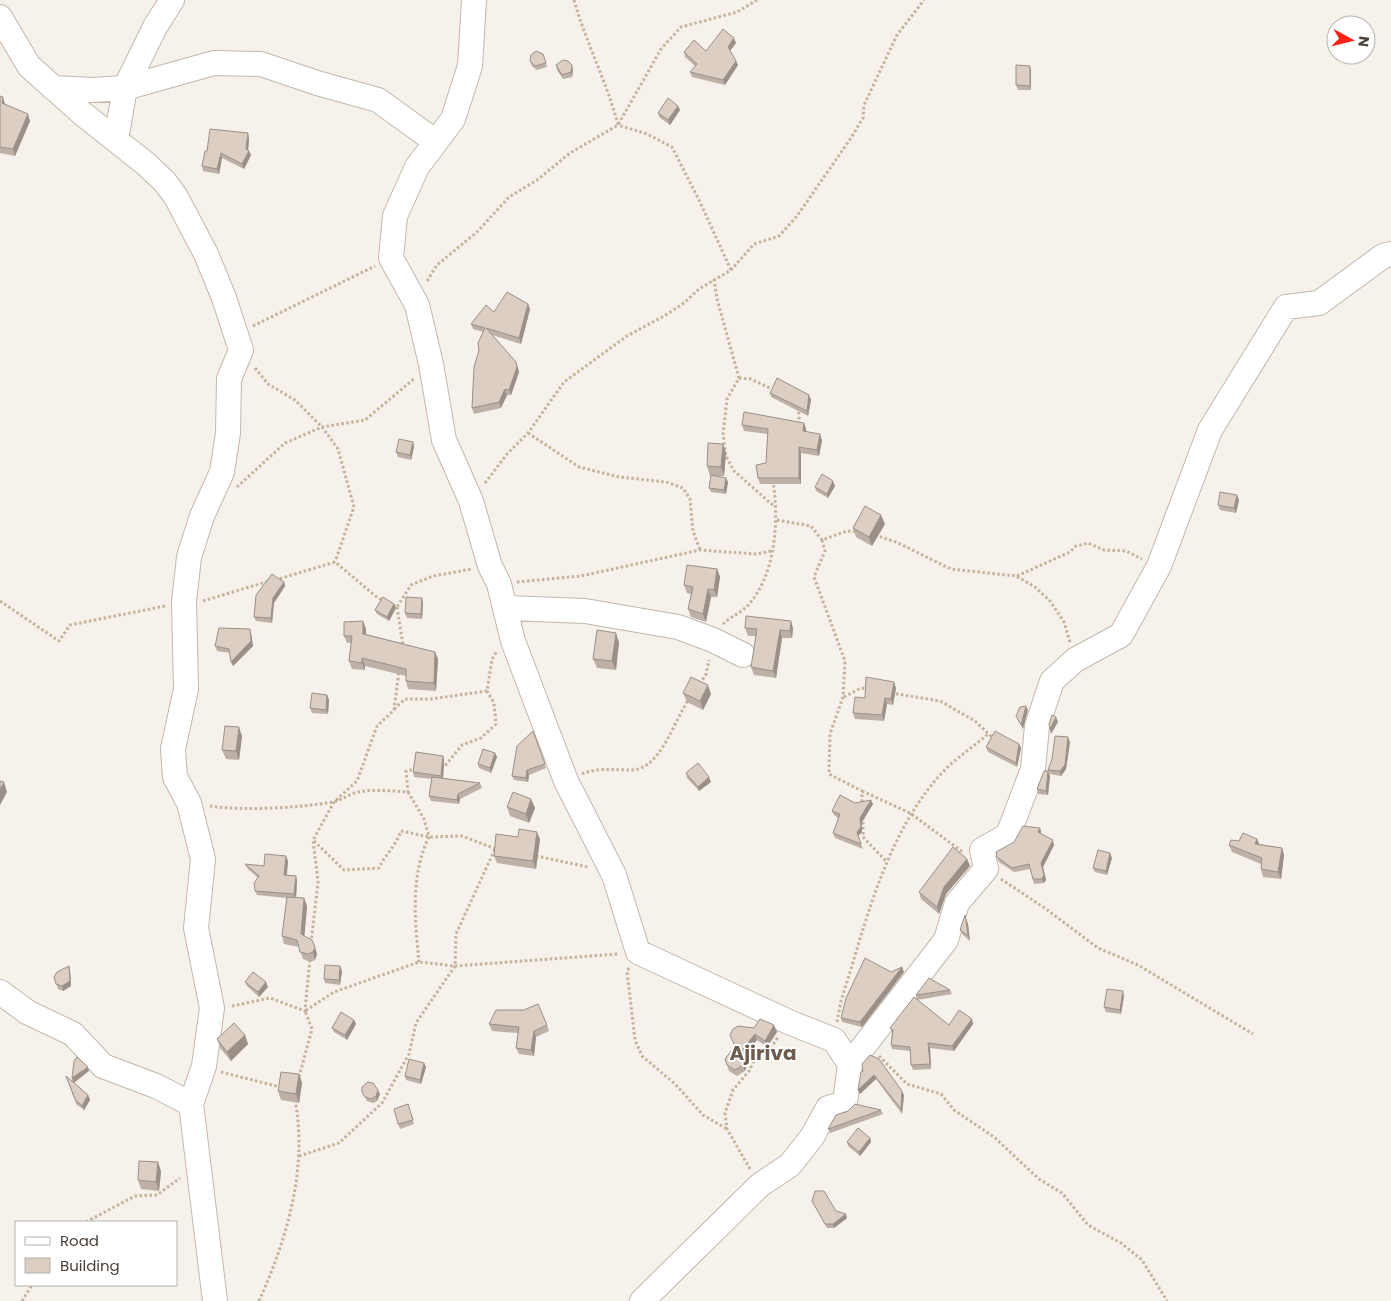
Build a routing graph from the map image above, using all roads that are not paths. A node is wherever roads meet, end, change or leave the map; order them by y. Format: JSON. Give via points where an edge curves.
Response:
{"nodes":[{"id":1,"x":172,"y":0,"type":"edge"},
{"id":2,"x":474,"y":0,"type":"edge"},
{"id":3,"x":0,"y":17,"type":"edge"},
{"id":4,"x":53,"y":88,"type":"junction"},
{"id":5,"x":125,"y":88,"type":"junction"},
{"id":6,"x":116,"y":140,"type":"junction"},
{"id":7,"x":436,"y":142,"type":"junction"},
{"id":8,"x":1391,"y":254,"type":"edge"},
{"id":9,"x":505,"y":608,"type":"junction"},
{"id":10,"x":743,"y":655,"type":"dead end"},
{"id":11,"x":0,"y":992,"type":"edge"},
{"id":12,"x":850,"y":1064,"type":"junction"},
{"id":13,"x":191,"y":1104,"type":"junction"},
{"id":14,"x":215,"y":1301,"type":"edge"},
{"id":15,"x":642,"y":1301,"type":"edge"}],
"edges":[{"from":1,"to":5,"type":"street"},
{"from":2,"to":7,"type":"street","via":[[470,66],[453,119]]},
{"from":3,"to":4,"type":"street","via":[[29,66]]},
{"from":4,"to":5,"type":"street"},
{"from":4,"to":6,"type":"street"},
{"from":5,"to":6,"type":"street"},
{"from":5,"to":7,"type":"street","via":[[214,63],[262,64],[378,100]]},
{"from":6,"to":13,"type":"street","via":[[158,176],[176,197],[206,254],[241,350],[229,380],[228,433],[222,472],[188,557],[184,602],[186,689],[173,749],[175,777],[189,803],[203,859],[196,928],[212,1008],[204,1066]]},
{"from":7,"to":9,"type":"street","via":[[417,167],[395,216],[391,258],[417,305],[444,440],[471,501]]},
{"from":8,"to":12,"type":"street","via":[[1383,256],[1319,303],[1286,307],[1210,430],[1159,566],[1121,635],[1076,660],[1052,681],[1037,726],[1033,768],[1008,835],[982,850],[986,869],[957,903],[946,940]]},
{"from":9,"to":10,"type":"street","via":[[585,611],[678,627]]},
{"from":9,"to":12,"type":"street","via":[[513,640],[566,781],[614,875],[638,952],[834,1040]]},
{"from":11,"to":13,"type":"street","via":[[27,1012],[73,1034],[103,1066],[156,1086]]},
{"from":12,"to":15,"type":"street","via":[[845,1103],[828,1108],[812,1137],[790,1165],[760,1185]]},
{"from":13,"to":14,"type":"street"}]}
